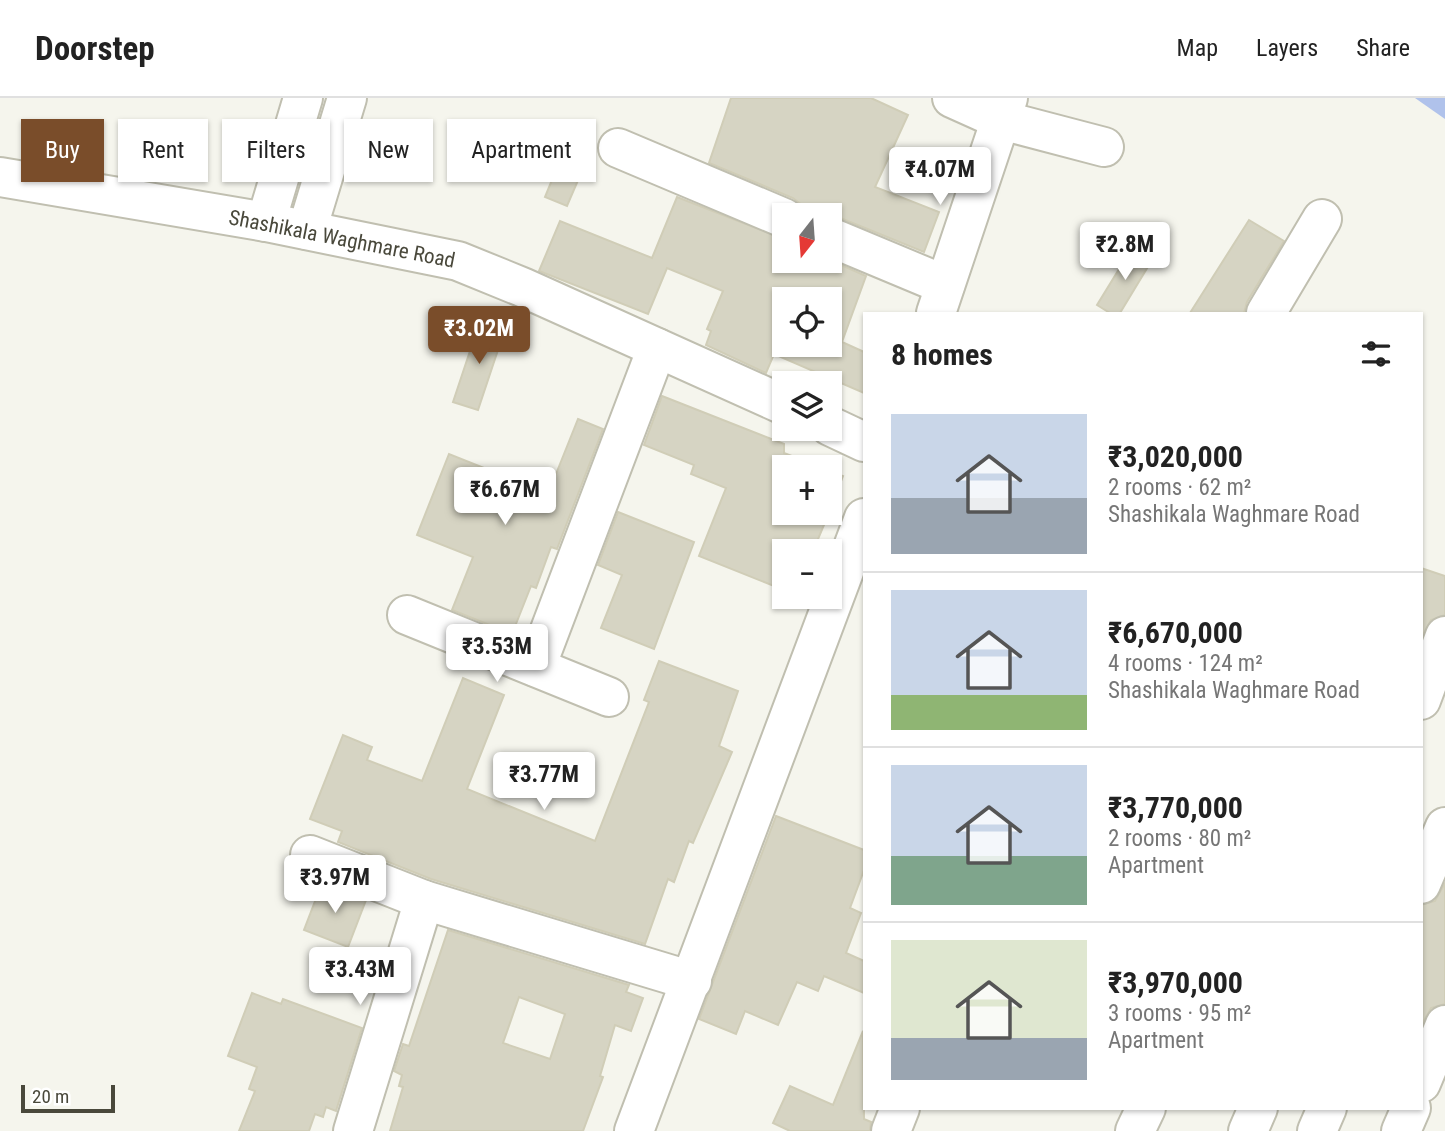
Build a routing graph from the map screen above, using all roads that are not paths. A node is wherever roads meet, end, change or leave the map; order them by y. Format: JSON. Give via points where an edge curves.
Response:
{"nodes":[{"id":1,"x":303,"y":98,"type":"edge"},
{"id":2,"x":347,"y":98,"type":"edge"},
{"id":3,"x":952,"y":98,"type":"edge"},
{"id":4,"x":1004,"y":109,"type":"edge"},
{"id":5,"x":1104,"y":147,"type":"dead end"},
{"id":6,"x":618,"y":148,"type":"dead end"},
{"id":7,"x":0,"y":177,"type":"edge"},
{"id":8,"x":772,"y":213,"type":"edge"},
{"id":9,"x":1322,"y":219,"type":"dead end"},
{"id":10,"x":266,"y":222,"type":"junction"},
{"id":11,"x":307,"y":230,"type":"junction"},
{"id":12,"x":842,"y":244,"type":"edge"},
{"id":13,"x":941,"y":299,"type":"edge"},
{"id":14,"x":1267,"y":312,"type":"edge"},
{"id":15,"x":657,"y":348,"type":"junction"},
{"id":16,"x":772,"y":400,"type":"edge"},
{"id":17,"x":842,"y":432,"type":"edge"},
{"id":18,"x":863,"y":442,"type":"edge"},
{"id":19,"x":863,"y":521,"type":"edge"},
{"id":20,"x":407,"y":615,"type":"dead end"},
{"id":21,"x":1445,"y":636,"type":"edge"},
{"id":22,"x":536,"y":667,"type":"junction"},
{"id":23,"x":610,"y":697,"type":"dead end"},
{"id":24,"x":1427,"y":699,"type":"edge"},
{"id":25,"x":1445,"y":827,"type":"edge"},
{"id":26,"x":310,"y":855,"type":"dead end"},
{"id":27,"x":1423,"y":879,"type":"edge"},
{"id":28,"x":424,"y":900,"type":"junction"},
{"id":29,"x":692,"y":981,"type":"junction"},
{"id":30,"x":1445,"y":1024,"type":"edge"},
{"id":31,"x":1423,"y":1078,"type":"edge"},
{"id":32,"x":899,"y":1110,"type":"edge"},
{"id":33,"x":1145,"y":1110,"type":"edge"},
{"id":34,"x":1257,"y":1110,"type":"edge"},
{"id":35,"x":1326,"y":1110,"type":"edge"},
{"id":36,"x":1410,"y":1110,"type":"edge"},
{"id":37,"x":353,"y":1131,"type":"edge"},
{"id":38,"x":634,"y":1131,"type":"edge"},
{"id":39,"x":891,"y":1131,"type":"edge"},
{"id":40,"x":1135,"y":1131,"type":"edge"},
{"id":41,"x":1248,"y":1131,"type":"edge"},
{"id":42,"x":1317,"y":1131,"type":"edge"},
{"id":43,"x":1401,"y":1131,"type":"edge"}],
"edges":[{"from":1,"to":10,"type":"street"},
{"from":2,"to":11,"type":"street"},
{"from":3,"to":4,"type":"street"},
{"from":4,"to":5,"type":"street"},
{"from":4,"to":13,"type":"street"},
{"from":6,"to":8,"type":"street"},
{"from":7,"to":10,"type":"street","name":"Shashikala Waghmare Road"},
{"from":9,"to":14,"type":"street"},
{"from":10,"to":11,"type":"street","name":"Shashikala Waghmare Road"},
{"from":11,"to":15,"type":"street","name":"Shashikala Waghmare Road","via":[[458,261]]},
{"from":12,"to":13,"type":"street"},
{"from":15,"to":16,"type":"street","name":"Shashikala Waghmare Road"},
{"from":15,"to":22,"type":"street"},
{"from":17,"to":18,"type":"street"},
{"from":19,"to":29,"type":"street"},
{"from":20,"to":22,"type":"street"},
{"from":21,"to":24,"type":"street"},
{"from":22,"to":23,"type":"street"},
{"from":25,"to":27,"type":"street"},
{"from":26,"to":28,"type":"street"},
{"from":28,"to":29,"type":"street"},
{"from":28,"to":37,"type":"street"},
{"from":29,"to":38,"type":"street"},
{"from":30,"to":31,"type":"street"},
{"from":32,"to":39,"type":"street"},
{"from":33,"to":40,"type":"street"},
{"from":34,"to":41,"type":"street"},
{"from":35,"to":42,"type":"street"},
{"from":36,"to":43,"type":"street"}]}
